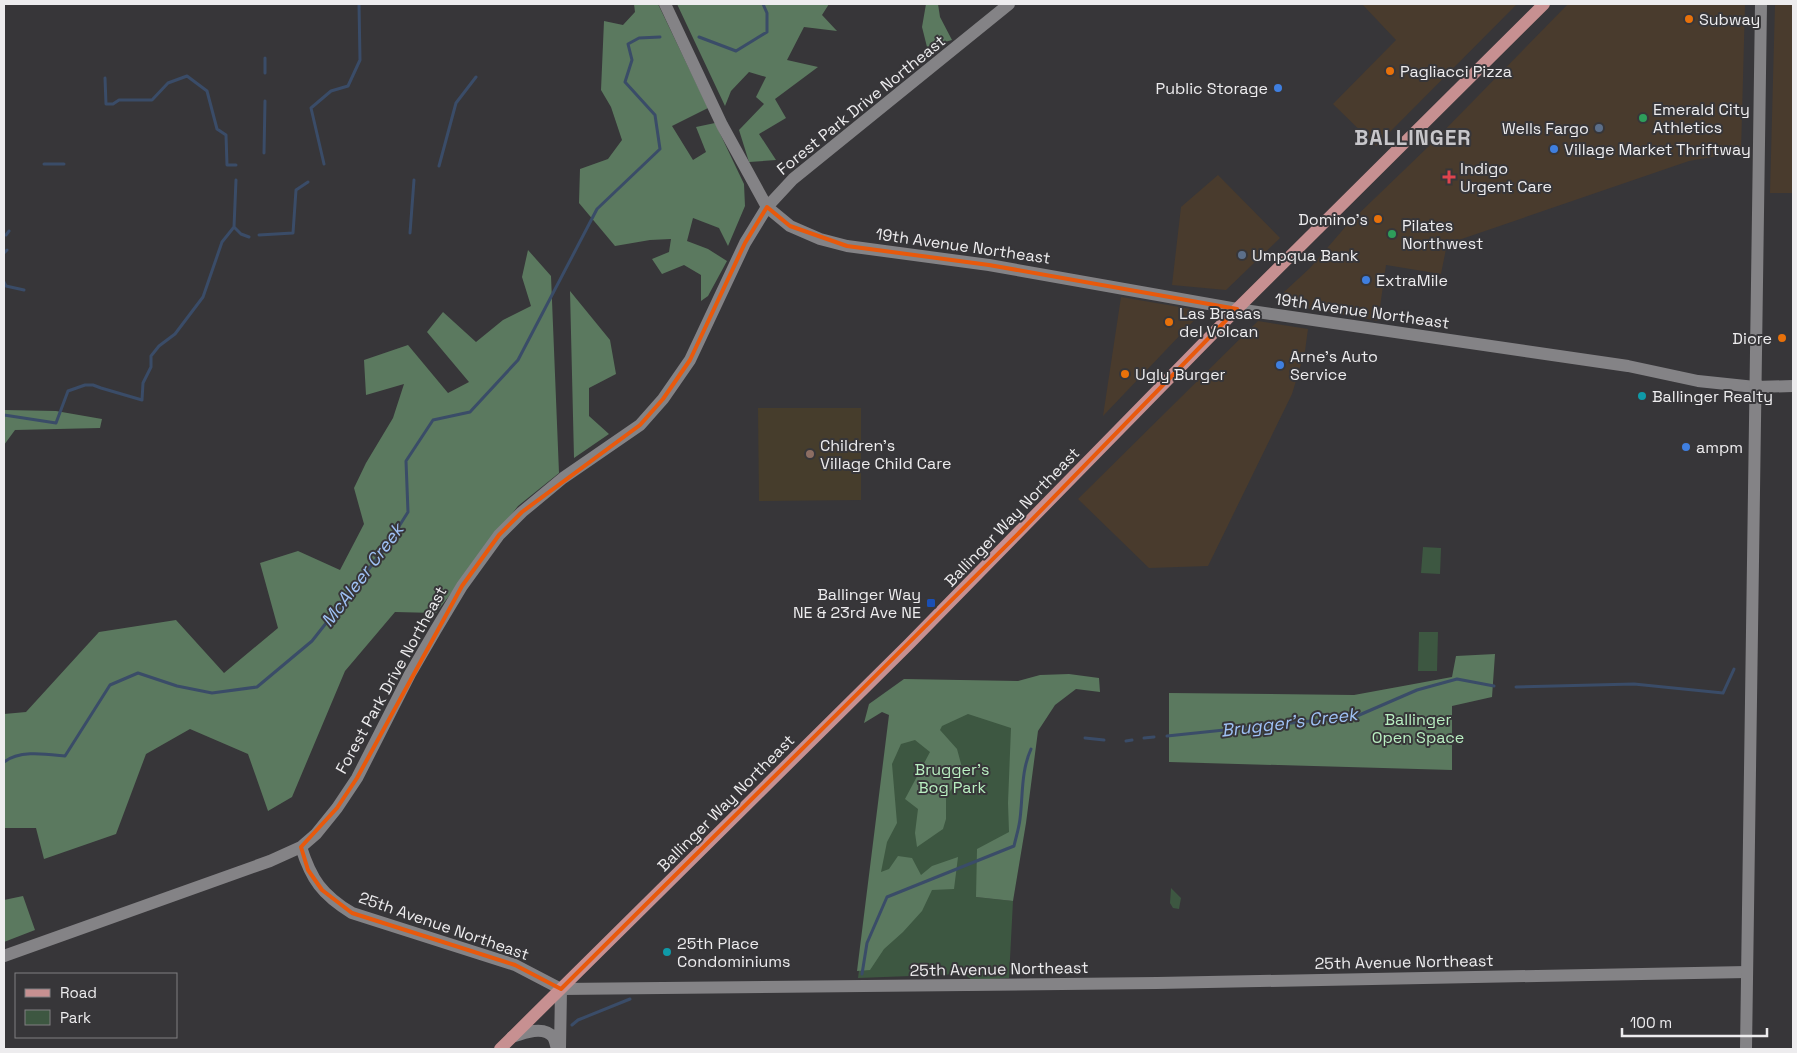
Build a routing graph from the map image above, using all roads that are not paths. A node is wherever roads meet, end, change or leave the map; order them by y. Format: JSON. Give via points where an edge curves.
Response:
{"nodes":[{"id":1,"x":664,"y":4,"type":"edge"},
{"id":2,"x":1009,"y":4,"type":"edge"},
{"id":3,"x":1544,"y":4,"type":"edge"},
{"id":4,"x":1761,"y":4,"type":"edge"},
{"id":5,"x":767,"y":207,"type":"junction"},
{"id":6,"x":1237,"y":309,"type":"junction"},
{"id":7,"x":1793,"y":386,"type":"edge"},
{"id":8,"x":1755,"y":387,"type":"junction"},
{"id":9,"x":301,"y":847,"type":"junction"},
{"id":10,"x":4,"y":956,"type":"edge"},
{"id":11,"x":1747,"y":972,"type":"junction"},
{"id":12,"x":561,"y":989,"type":"junction"},
{"id":13,"x":512,"y":1037,"type":"junction"},
{"id":14,"x":500,"y":1049,"type":"edge"},
{"id":15,"x":559,"y":1049,"type":"edge"},
{"id":16,"x":1746,"y":1049,"type":"edge"}],
"edges":[{"from":1,"to":5,"type":"street","via":[[722,125]]},
{"from":2,"to":5,"type":"street","name":"Forest Park Drive Northeast","via":[[793,179]]},
{"from":3,"to":6,"type":"main road","name":"Ballinger Way Northeast"},
{"from":4,"to":8,"type":"street"},
{"from":5,"to":6,"type":"street","name":"19th Avenue Northeast","via":[[790,226],[847,246],[988,265]]},
{"from":5,"to":9,"type":"street","name":"Forest Park Drive Northeast","via":[[745,243],[690,360],[663,399],[640,425],[563,478],[499,535],[435,631],[356,778],[332,815]]},
{"from":6,"to":8,"type":"street","name":"19th Avenue Northeast","via":[[1628,366],[1698,381]]},
{"from":6,"to":12,"type":"main road","name":"Ballinger Way Northeast","via":[[921,632]]},
{"from":7,"to":8,"type":"street","name":"19th Avenue Northeast"},
{"from":8,"to":11,"type":"street"},
{"from":9,"to":10,"type":"street","name":"Forest Park Drive Northeast"},
{"from":9,"to":12,"type":"street","name":"25th Avenue Northeast","via":[[308,870],[322,890],[336,904],[352,913],[515,965]]},
{"from":11,"to":12,"type":"street","name":"25th Avenue Northeast"},
{"from":11,"to":16,"type":"street"},
{"from":12,"to":13,"type":"main road","name":"Ballinger Way Northeast"},
{"from":12,"to":15,"type":"street"},
{"from":13,"to":14,"type":"main road","name":"Ballinger Way Northeast"},
{"from":13,"to":15,"type":"street","via":[[530,1031],[547,1032]]}]}
